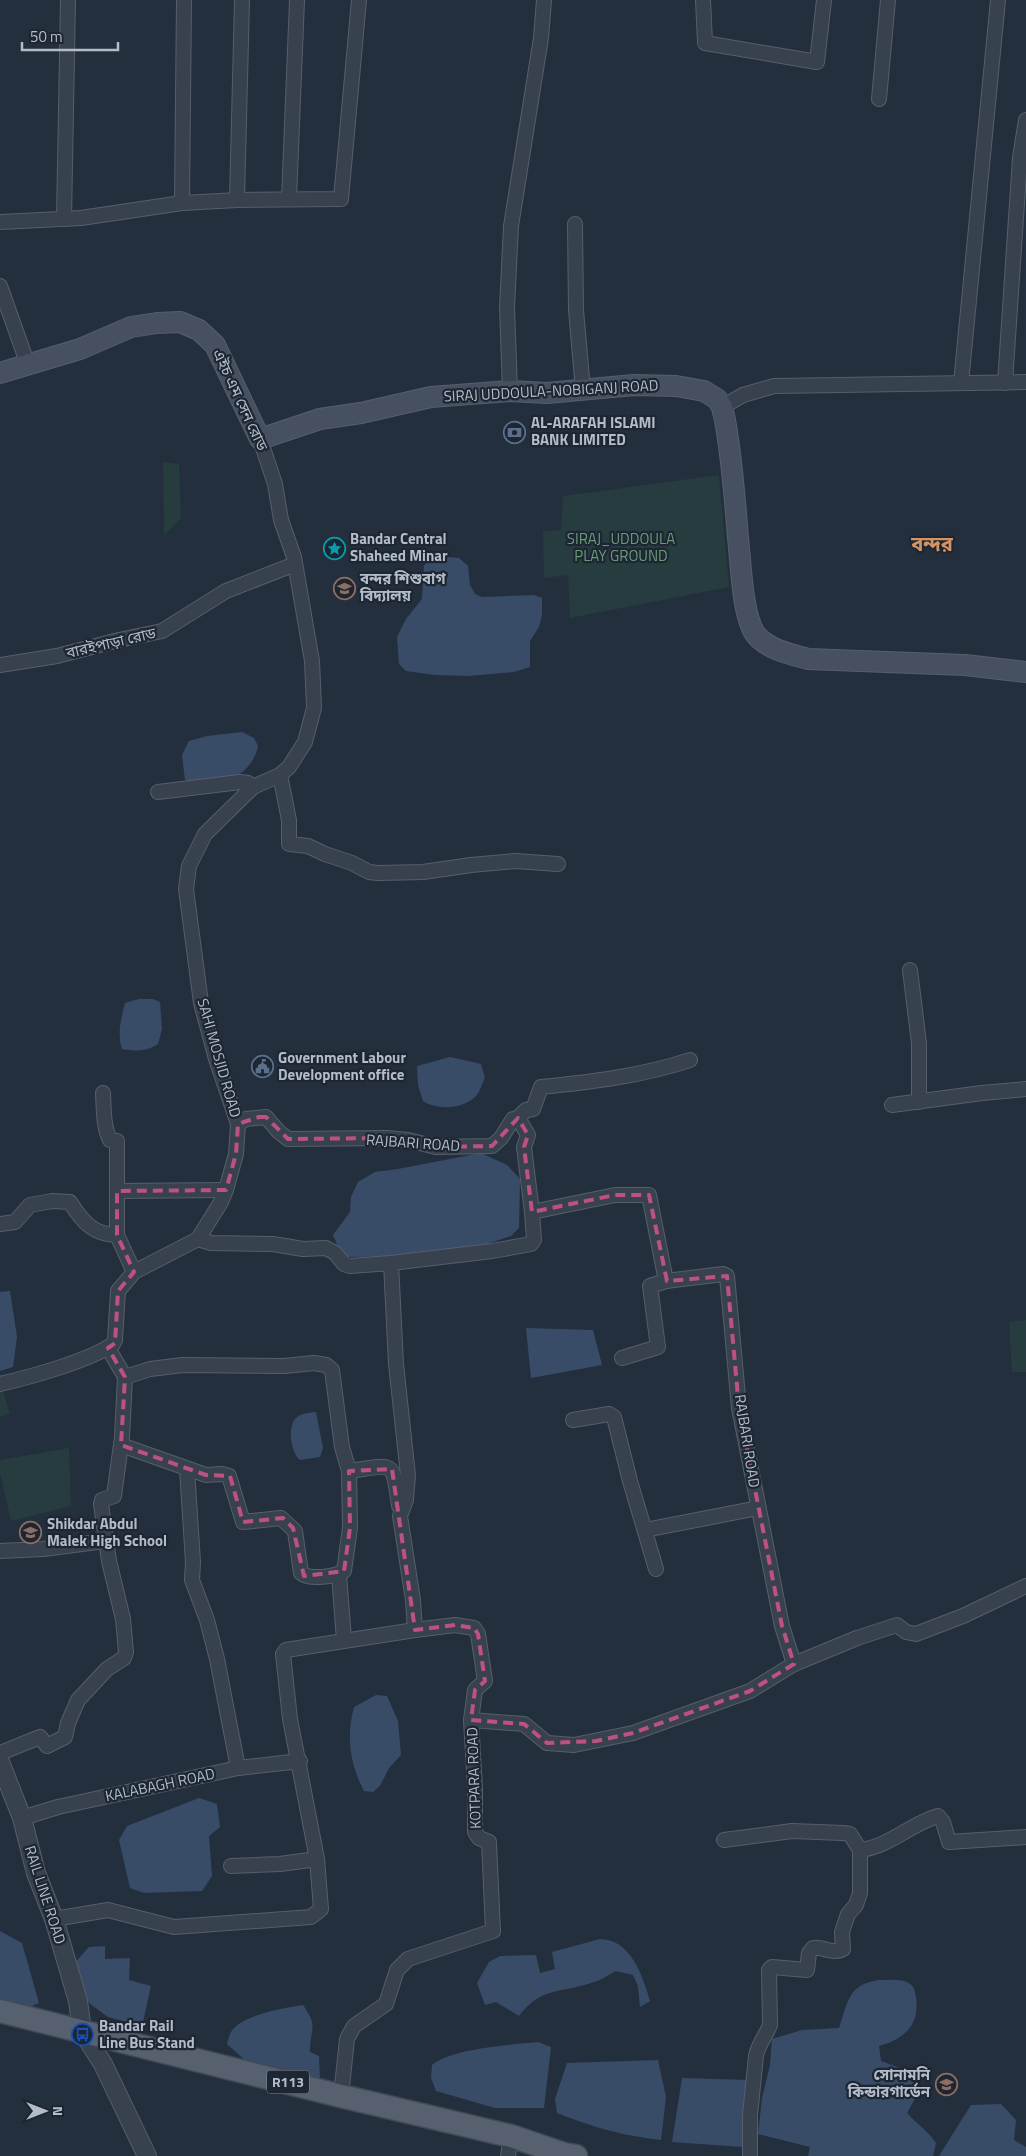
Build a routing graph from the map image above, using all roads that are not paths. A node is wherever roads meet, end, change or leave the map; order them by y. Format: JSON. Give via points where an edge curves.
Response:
{"nodes":[{"id":1,"x":68,"y":0,"type":"edge"},
{"id":2,"x":184,"y":0,"type":"edge"},
{"id":3,"x":242,"y":0,"type":"edge"},
{"id":4,"x":297,"y":0,"type":"edge"},
{"id":5,"x":359,"y":0,"type":"edge"},
{"id":6,"x":544,"y":0,"type":"edge"},
{"id":7,"x":703,"y":0,"type":"edge"},
{"id":8,"x":824,"y":0,"type":"edge"},
{"id":9,"x":888,"y":0,"type":"edge"},
{"id":10,"x":998,"y":0,"type":"edge"},
{"id":11,"x":879,"y":100,"type":"dead end"},
{"id":12,"x":1026,"y":120,"type":"edge"},
{"id":13,"x":289,"y":199,"type":"junction"},
{"id":14,"x":237,"y":200,"type":"junction"},
{"id":15,"x":182,"y":203,"type":"junction"},
{"id":16,"x":64,"y":219,"type":"junction"},
{"id":17,"x":0,"y":222,"type":"edge"},
{"id":18,"x":575,"y":224,"type":"dead end"},
{"id":19,"x":0,"y":286,"type":"edge"},
{"id":20,"x":28,"y":365,"type":"junction"},
{"id":21,"x":0,"y":373,"type":"edge"},
{"id":22,"x":1026,"y":382,"type":"edge"},
{"id":23,"x":961,"y":383,"type":"junction"},
{"id":24,"x":1005,"y":383,"type":"junction"},
{"id":25,"x":583,"y":390,"type":"junction"},
{"id":26,"x":510,"y":391,"type":"junction"},
{"id":27,"x":722,"y":406,"type":"junction"},
{"id":28,"x":260,"y":439,"type":"junction"},
{"id":29,"x":296,"y":564,"type":"junction"},
{"id":30,"x":305,"y":620,"type":"joint"},
{"id":31,"x":0,"y":665,"type":"edge"},
{"id":32,"x":1026,"y":672,"type":"edge"},
{"id":33,"x":280,"y":775,"type":"junction"},
{"id":34,"x":253,"y":787,"type":"junction"},
{"id":35,"x":158,"y":792,"type":"dead end"},
{"id":36,"x":558,"y":864,"type":"dead end"},
{"id":37,"x":910,"y":970,"type":"dead end"},
{"id":38,"x":690,"y":1060,"type":"dead end"},
{"id":39,"x":1026,"y":1089,"type":"edge"},
{"id":40,"x":103,"y":1093,"type":"dead end"},
{"id":41,"x":918,"y":1102,"type":"junction"},
{"id":42,"x":892,"y":1105,"type":"dead end"},
{"id":43,"x":518,"y":1118,"type":"junction"},
{"id":44,"x":238,"y":1124,"type":"junction"},
{"id":45,"x":226,"y":1190,"type":"junction"},
{"id":46,"x":117,"y":1191,"type":"junction"},
{"id":47,"x":532,"y":1212,"type":"junction"},
{"id":48,"x":0,"y":1224,"type":"edge"},
{"id":49,"x":117,"y":1235,"type":"junction"},
{"id":50,"x":198,"y":1239,"type":"junction"},
{"id":51,"x":391,"y":1263,"type":"junction"},
{"id":52,"x":134,"y":1272,"type":"junction"},
{"id":53,"x":666,"y":1282,"type":"junction"},
{"id":54,"x":108,"y":1348,"type":"junction"},
{"id":55,"x":622,"y":1358,"type":"dead end"},
{"id":56,"x":125,"y":1377,"type":"junction"},
{"id":57,"x":0,"y":1384,"type":"edge"},
{"id":58,"x":573,"y":1420,"type":"dead end"},
{"id":59,"x":121,"y":1445,"type":"junction"},
{"id":60,"x":187,"y":1469,"type":"junction"},
{"id":61,"x":349,"y":1470,"type":"junction"},
{"id":62,"x":758,"y":1508,"type":"junction"},
{"id":63,"x":400,"y":1516,"type":"junction"},
{"id":64,"x":645,"y":1530,"type":"junction"},
{"id":65,"x":105,"y":1541,"type":"junction"},
{"id":66,"x":0,"y":1551,"type":"edge"},
{"id":67,"x":656,"y":1569,"type":"dead end"},
{"id":68,"x":339,"y":1574,"type":"junction"},
{"id":69,"x":1026,"y":1586,"type":"edge"},
{"id":70,"x":415,"y":1630,"type":"junction"},
{"id":71,"x":344,"y":1640,"type":"junction"},
{"id":72,"x":794,"y":1664,"type":"junction"},
{"id":73,"x":471,"y":1720,"type":"junction"},
{"id":74,"x":0,"y":1753,"type":"edge"},
{"id":75,"x":300,"y":1761,"type":"junction"},
{"id":76,"x":0,"y":1762,"type":"edge"},
{"id":77,"x":238,"y":1768,"type":"junction"},
{"id":78,"x":22,"y":1818,"type":"junction"},
{"id":79,"x":1026,"y":1837,"type":"edge"},
{"id":80,"x":724,"y":1840,"type":"dead end"},
{"id":81,"x":860,"y":1850,"type":"junction"},
{"id":82,"x":317,"y":1859,"type":"junction"},
{"id":83,"x":231,"y":1866,"type":"dead end"},
{"id":84,"x":54,"y":1919,"type":"junction"},
{"id":85,"x":0,"y":2011,"type":"edge"},
{"id":86,"x":82,"y":2030,"type":"junction"},
{"id":87,"x":341,"y":2096,"type":"junction"},
{"id":88,"x":509,"y":2146,"type":"edge"},
{"id":89,"x":147,"y":2156,"type":"edge"},
{"id":90,"x":576,"y":2156,"type":"edge"},
{"id":91,"x":750,"y":2156,"type":"edge"}],
"edges":[{"from":1,"to":16,"type":"street"},
{"from":2,"to":15,"type":"street"},
{"from":3,"to":14,"type":"street"},
{"from":4,"to":13,"type":"street"},
{"from":5,"to":13,"type":"street","via":[[341,200]]},
{"from":6,"to":26,"type":"street","via":[[541,38],[511,226],[507,307]]},
{"from":7,"to":8,"type":"street","via":[[705,43],[817,62]]},
{"from":9,"to":11,"type":"street"},
{"from":10,"to":23,"type":"street"},
{"from":12,"to":24,"type":"street","via":[[1020,158]]},
{"from":13,"to":14,"type":"street"},
{"from":14,"to":15,"type":"street"},
{"from":15,"to":16,"type":"street"},
{"from":16,"to":17,"type":"street"},
{"from":18,"to":25,"type":"street","via":[[576,310]]},
{"from":19,"to":20,"type":"street"},
{"from":20,"to":21,"type":"main road","name":"এইচ এম সেন রোড"},
{"from":20,"to":28,"type":"main road","name":"এইচ এম সেন রোড","via":[[80,349],[131,327],[180,322],[199,330],[214,345]]},
{"from":22,"to":24,"type":"street"},
{"from":23,"to":24,"type":"street"},
{"from":23,"to":27,"type":"street","via":[[774,386],[743,395]]},
{"from":25,"to":26,"type":"main road","name":"SIRAJ UDDOULA-NOBIGANJ ROAD","via":[[547,393]]},
{"from":25,"to":27,"type":"main road","name":"SIRAJ UDDOULA-NOBIGANJ ROAD","via":[[634,385],[676,386],[704,391]]},
{"from":26,"to":28,"type":"main road","name":"SIRAJ UDDOULA-NOBIGANJ ROAD","via":[[431,397],[320,419]]},
{"from":27,"to":32,"type":"main road","via":[[728,435],[743,592],[750,621],[762,640],[785,653],[808,658],[965,665]]},
{"from":28,"to":29,"type":"street","name":"এইচ এম সেন রোড"},
{"from":29,"to":30,"type":"street","name":"এইচ এম সেন রোড"},
{"from":29,"to":31,"type":"street","name":"বারইপাড়া রোড","via":[[226,591],[162,631],[57,656]]},
{"from":30,"to":33,"type":"street","name":"SAHI MOSJID ROAD","via":[[312,661],[314,708],[299,754]]},
{"from":33,"to":34,"type":"street","name":"SAHI MOSJID ROAD"},
{"from":33,"to":36,"type":"street","via":[[289,820],[289,844],[308,846],[369,872],[423,872],[515,862]]},
{"from":34,"to":35,"type":"street","via":[[240,782]]},
{"from":34,"to":44,"type":"street","name":"SAHI MOSJID ROAD","via":[[205,834],[190,866],[186,889],[201,1003]]},
{"from":37,"to":41,"type":"street","via":[[919,1043]]},
{"from":38,"to":43,"type":"street","via":[[578,1084],[540,1087],[533,1109],[526,1110]]},
{"from":39,"to":41,"type":"street"},
{"from":40,"to":46,"type":"street","via":[[109,1139],[116,1141]]},
{"from":41,"to":42,"type":"street"},
{"from":43,"to":44,"type":"street","name":"RAJBARI ROAD","via":[[513,1119],[492,1146],[436,1147],[388,1138],[288,1139],[266,1117],[246,1119]]},
{"from":43,"to":47,"type":"street","via":[[528,1135],[524,1147]]},
{"from":44,"to":45,"type":"street","name":"SAHI MOSJID ROAD","via":[[236,1154]]},
{"from":45,"to":46,"type":"street"},
{"from":45,"to":50,"type":"street","name":"SAHI MOSJID ROAD"},
{"from":46,"to":49,"type":"street"},
{"from":47,"to":51,"type":"street","via":[[534,1240],[531,1244]]},
{"from":47,"to":53,"type":"street","via":[[614,1195],[649,1194]]},
{"from":48,"to":49,"type":"street","via":[[15,1222],[30,1205],[70,1202],[80,1219],[94,1231]]},
{"from":49,"to":52,"type":"street"},
{"from":50,"to":51,"type":"street","via":[[211,1243],[326,1248],[350,1266]]},
{"from":50,"to":52,"type":"street","name":"SAHI MOSJID ROAD"},
{"from":51,"to":63,"type":"street","via":[[396,1364],[408,1475],[406,1500]]},
{"from":52,"to":54,"type":"street","name":"SAHI MOSJID ROAD","via":[[118,1291],[115,1340]]},
{"from":53,"to":55,"type":"street","via":[[650,1286],[658,1347]]},
{"from":53,"to":62,"type":"street","name":"RAJBARI ROAD","via":[[727,1276],[739,1408]]},
{"from":54,"to":56,"type":"street"},
{"from":54,"to":57,"type":"street"},
{"from":56,"to":59,"type":"street"},
{"from":56,"to":61,"type":"street","via":[[150,1369],[183,1366],[326,1365],[332,1370],[342,1447]]},
{"from":58,"to":64,"type":"street","via":[[609,1414],[614,1417]]},
{"from":59,"to":60,"type":"street"},
{"from":59,"to":65,"type":"street","via":[[114,1496],[102,1500],[101,1504]]},
{"from":60,"to":68,"type":"street","via":[[206,1475],[229,1476],[243,1522],[285,1520],[295,1532],[301,1574]]},
{"from":60,"to":77,"type":"street","via":[[192,1580],[218,1659]]},
{"from":61,"to":63,"type":"street","via":[[386,1466],[392,1469],[396,1476]]},
{"from":61,"to":68,"type":"street","via":[[350,1528],[346,1566]]},
{"from":62,"to":64,"type":"street"},
{"from":62,"to":72,"type":"street","name":"RAJBARI ROAD","via":[[782,1626]]},
{"from":63,"to":70,"type":"street"},
{"from":64,"to":67,"type":"street"},
{"from":65,"to":66,"type":"street"},
{"from":65,"to":74,"type":"street","via":[[123,1619],[124,1658],[107,1669],[78,1700],[68,1722],[66,1737],[47,1746],[40,1737]]},
{"from":68,"to":71,"type":"street"},
{"from":69,"to":72,"type":"street","name":"KOTPARA ROAD","via":[[964,1616],[916,1634],[897,1625]]},
{"from":70,"to":71,"type":"street"},
{"from":70,"to":73,"type":"street","via":[[455,1625],[474,1628],[478,1634],[485,1681],[475,1690]]},
{"from":71,"to":75,"type":"street","via":[[286,1650],[283,1654],[290,1719]]},
{"from":72,"to":73,"type":"street","name":"KOTPARA ROAD","via":[[750,1692],[633,1734],[581,1744],[547,1743],[524,1724]]},
{"from":73,"to":87,"type":"street","name":"KOTPARA ROAD","via":[[475,1832],[479,1838],[490,1842],[493,1930],[408,1959],[397,1970],[386,2004],[354,2026],[347,2039]]},
{"from":75,"to":77,"type":"street","name":"KALABAGH ROAD"},
{"from":75,"to":82,"type":"street"},
{"from":76,"to":78,"type":"street","name":"RAIL LINE ROAD"},
{"from":77,"to":78,"type":"street","name":"KALABAGH ROAD","via":[[58,1807]]},
{"from":78,"to":84,"type":"street","name":"RAIL LINE ROAD","via":[[36,1873]]},
{"from":79,"to":81,"type":"street","via":[[950,1842],[938,1816],[880,1845]]},
{"from":80,"to":81,"type":"street","via":[[792,1831],[843,1833],[850,1834]]},
{"from":81,"to":91,"type":"street","via":[[860,1893],[842,1932],[843,1949],[835,1952],[813,1948],[809,1953],[807,1970],[772,1967],[769,1970],[770,2024],[756,2056]]},
{"from":82,"to":83,"type":"street"},
{"from":82,"to":84,"type":"street","via":[[321,1909],[310,1918],[174,1927],[108,1910]]},
{"from":84,"to":86,"type":"street","name":"RAIL LINE ROAD","via":[[78,2001]]},
{"from":85,"to":86,"type":"main road","number":"R113"},
{"from":86,"to":87,"type":"main road","number":"R113"},
{"from":86,"to":89,"type":"street","via":[[103,2064]]},
{"from":87,"to":88,"type":"main road","number":"R113"},
{"from":88,"to":90,"type":"main road","number":"R113"}]}
